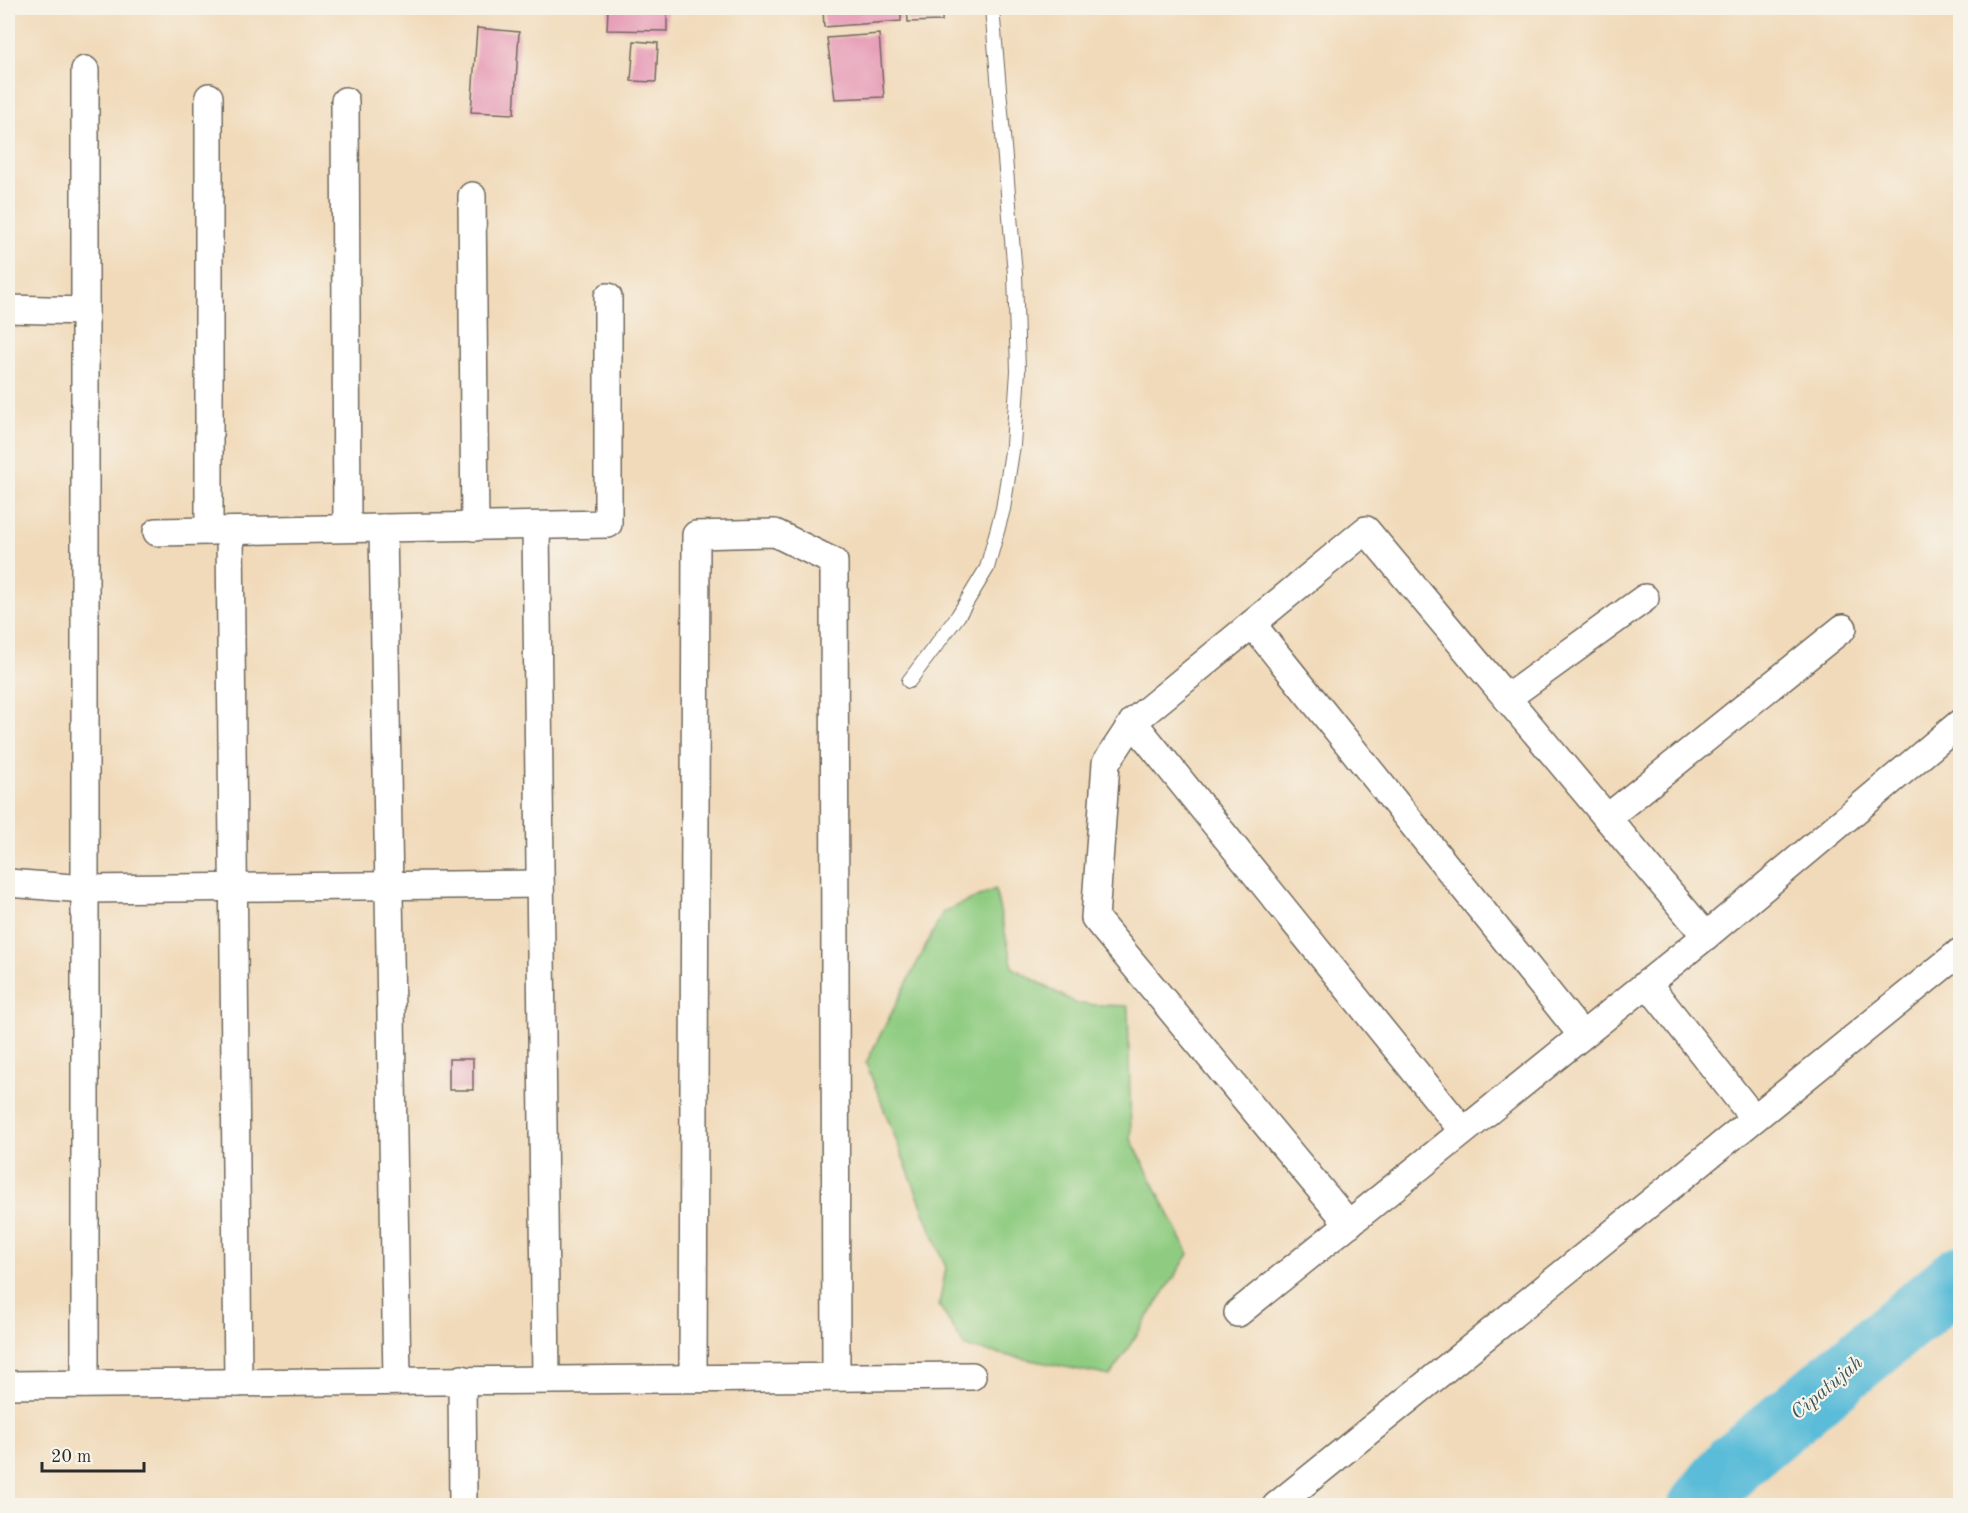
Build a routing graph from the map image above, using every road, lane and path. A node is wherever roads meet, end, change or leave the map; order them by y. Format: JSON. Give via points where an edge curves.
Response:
{"nodes":[{"id":1,"x":992,"y":8,"type":"edge"},
{"id":2,"x":86,"y":70,"type":"dead end"},
{"id":3,"x":209,"y":97,"type":"dead end"},
{"id":4,"x":345,"y":101,"type":"dead end"},
{"id":5,"x":472,"y":196,"type":"dead end"},
{"id":6,"x":608,"y":297,"type":"dead end"},
{"id":7,"x":8,"y":309,"type":"edge"},
{"id":8,"x":85,"y":311,"type":"junction"},
{"id":9,"x":536,"y":526,"type":"junction"},
{"id":10,"x":475,"y":527,"type":"junction"},
{"id":11,"x":347,"y":528,"type":"junction"},
{"id":12,"x":383,"y":528,"type":"junction"},
{"id":13,"x":220,"y":531,"type":"junction"},
{"id":14,"x":157,"y":532,"type":"dead end"},
{"id":15,"x":1645,"y":598,"type":"dead end"},
{"id":16,"x":1252,"y":624,"type":"junction"},
{"id":17,"x":1843,"y":628,"type":"dead end"},
{"id":18,"x":909,"y":681,"type":"dead end"},
{"id":19,"x":1508,"y":698,"type":"junction"},
{"id":20,"x":1133,"y":722,"type":"junction"},
{"id":21,"x":1960,"y":723,"type":"edge"},
{"id":22,"x":1607,"y":818,"type":"junction"},
{"id":23,"x":8,"y":883,"type":"edge"},
{"id":24,"x":540,"y":884,"type":"junction"},
{"id":25,"x":389,"y":887,"type":"junction"},
{"id":26,"x":233,"y":888,"type":"junction"},
{"id":27,"x":85,"y":889,"type":"junction"},
{"id":28,"x":1706,"y":936,"type":"junction"},
{"id":29,"x":1960,"y":952,"type":"edge"},
{"id":30,"x":1647,"y":983,"type":"junction"},
{"id":31,"x":1582,"y":1035,"type":"junction"},
{"id":32,"x":1753,"y":1118,"type":"junction"},
{"id":33,"x":1463,"y":1131,"type":"junction"},
{"id":34,"x":1349,"y":1224,"type":"junction"},
{"id":35,"x":1238,"y":1313,"type":"dead end"},
{"id":36,"x":972,"y":1376,"type":"dead end"},
{"id":37,"x":693,"y":1377,"type":"junction"},
{"id":38,"x":836,"y":1377,"type":"junction"},
{"id":39,"x":462,"y":1379,"type":"junction"},
{"id":40,"x":546,"y":1379,"type":"junction"},
{"id":41,"x":396,"y":1380,"type":"junction"},
{"id":42,"x":238,"y":1383,"type":"junction"},
{"id":43,"x":85,"y":1384,"type":"junction"},
{"id":44,"x":8,"y":1385,"type":"edge"},
{"id":45,"x":463,"y":1506,"type":"edge"},
{"id":46,"x":1276,"y":1506,"type":"edge"}],
"edges":[{"from":1,"to":18,"type":"lane","via":[[1015,274],[1018,371],[1013,445],[1003,509],[987,568],[958,616]]},
{"from":2,"to":8,"type":"street"},
{"from":3,"to":13,"type":"street"},
{"from":4,"to":11,"type":"street"},
{"from":5,"to":10,"type":"street"},
{"from":6,"to":9,"type":"street","via":[[608,524]]},
{"from":7,"to":8,"type":"street"},
{"from":8,"to":27,"type":"street"},
{"from":9,"to":10,"type":"street"},
{"from":9,"to":24,"type":"street"},
{"from":10,"to":12,"type":"street"},
{"from":11,"to":12,"type":"street"},
{"from":11,"to":13,"type":"street"},
{"from":12,"to":25,"type":"street"},
{"from":13,"to":14,"type":"street"},
{"from":13,"to":26,"type":"street"},
{"from":15,"to":19,"type":"street"},
{"from":16,"to":19,"type":"street","via":[[1366,530]]},
{"from":16,"to":20,"type":"street"},
{"from":16,"to":31,"type":"street"},
{"from":17,"to":22,"type":"street"},
{"from":19,"to":22,"type":"street"},
{"from":20,"to":33,"type":"street"},
{"from":20,"to":34,"type":"street","via":[[1106,763],[1095,918]]},
{"from":21,"to":28,"type":"street"},
{"from":22,"to":28,"type":"street"},
{"from":23,"to":27,"type":"street"},
{"from":24,"to":25,"type":"street"},
{"from":24,"to":40,"type":"street"},
{"from":25,"to":26,"type":"street"},
{"from":25,"to":41,"type":"street"},
{"from":26,"to":27,"type":"street"},
{"from":26,"to":42,"type":"street"},
{"from":27,"to":43,"type":"street"},
{"from":28,"to":30,"type":"street"},
{"from":29,"to":32,"type":"street"},
{"from":30,"to":31,"type":"street"},
{"from":30,"to":32,"type":"street"},
{"from":31,"to":33,"type":"street"},
{"from":32,"to":46,"type":"street"},
{"from":33,"to":34,"type":"street"},
{"from":34,"to":35,"type":"street"},
{"from":36,"to":38,"type":"street"},
{"from":37,"to":38,"type":"street"},
{"from":37,"to":38,"type":"street","via":[[696,535],[775,533],[834,562]]},
{"from":37,"to":40,"type":"street"},
{"from":39,"to":40,"type":"street"},
{"from":39,"to":41,"type":"street"},
{"from":39,"to":45,"type":"street"},
{"from":41,"to":42,"type":"street"},
{"from":42,"to":43,"type":"street"},
{"from":43,"to":44,"type":"street"}]}
